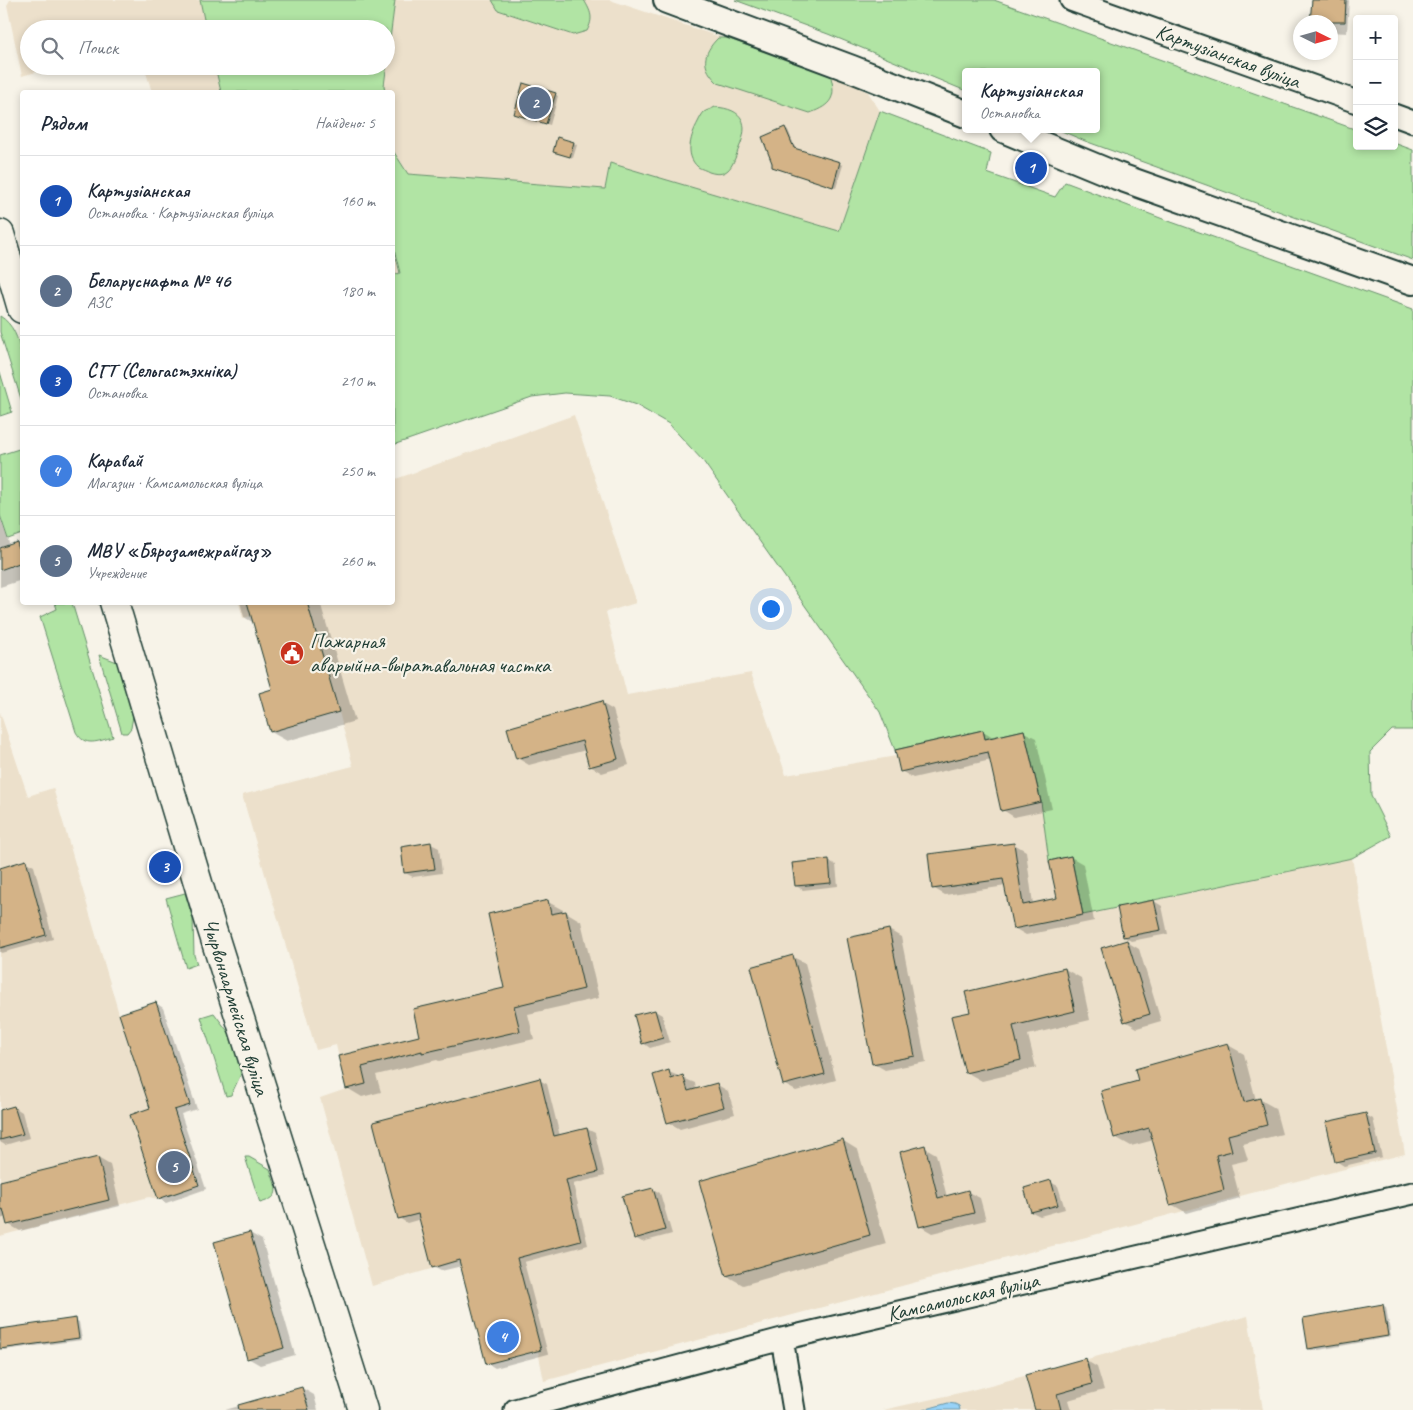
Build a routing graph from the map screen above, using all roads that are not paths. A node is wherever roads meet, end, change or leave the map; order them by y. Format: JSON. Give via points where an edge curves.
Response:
{"nodes":[{"id":1,"x":667,"y":0,"type":"edge"},
{"id":2,"x":1070,"y":0,"type":"edge"},
{"id":3,"x":1104,"y":6,"type":"edge"},
{"id":4,"x":1353,"y":100,"type":"edge"},
{"id":5,"x":962,"y":112,"type":"edge"},
{"id":6,"x":1398,"y":116,"type":"edge"},
{"id":7,"x":1413,"y":122,"type":"edge"},
{"id":8,"x":1013,"y":133,"type":"edge"},
{"id":9,"x":0,"y":234,"type":"edge"},
{"id":10,"x":1413,"y":281,"type":"edge"},
{"id":11,"x":20,"y":302,"type":"edge"},
{"id":12,"x":115,"y":605,"type":"edge"},
{"id":13,"x":1413,"y":1193,"type":"edge"},
{"id":14,"x":782,"y":1339,"type":"junction"},
{"id":15,"x":363,"y":1410,"type":"edge"},
{"id":16,"x":515,"y":1410,"type":"edge"},
{"id":17,"x":794,"y":1410,"type":"edge"}],
"edges":[{"from":1,"to":5,"type":"street"},
{"from":2,"to":3,"type":"street","name":"Картузіанская вуліца"},
{"from":3,"to":4,"type":"street","name":"Картузіанская вуліца"},
{"from":6,"to":7,"type":"street"},
{"from":8,"to":10,"type":"street","via":[[1117,176]]},
{"from":9,"to":11,"type":"main road"},
{"from":12,"to":15,"type":"main road","name":"Чырвонаармейская вуліца","via":[[210,923]]},
{"from":13,"to":14,"type":"street","name":"Камсамольская вуліца"},
{"from":14,"to":16,"type":"street","name":"Камсамольская вуліца"},
{"from":14,"to":17,"type":"street"}]}
